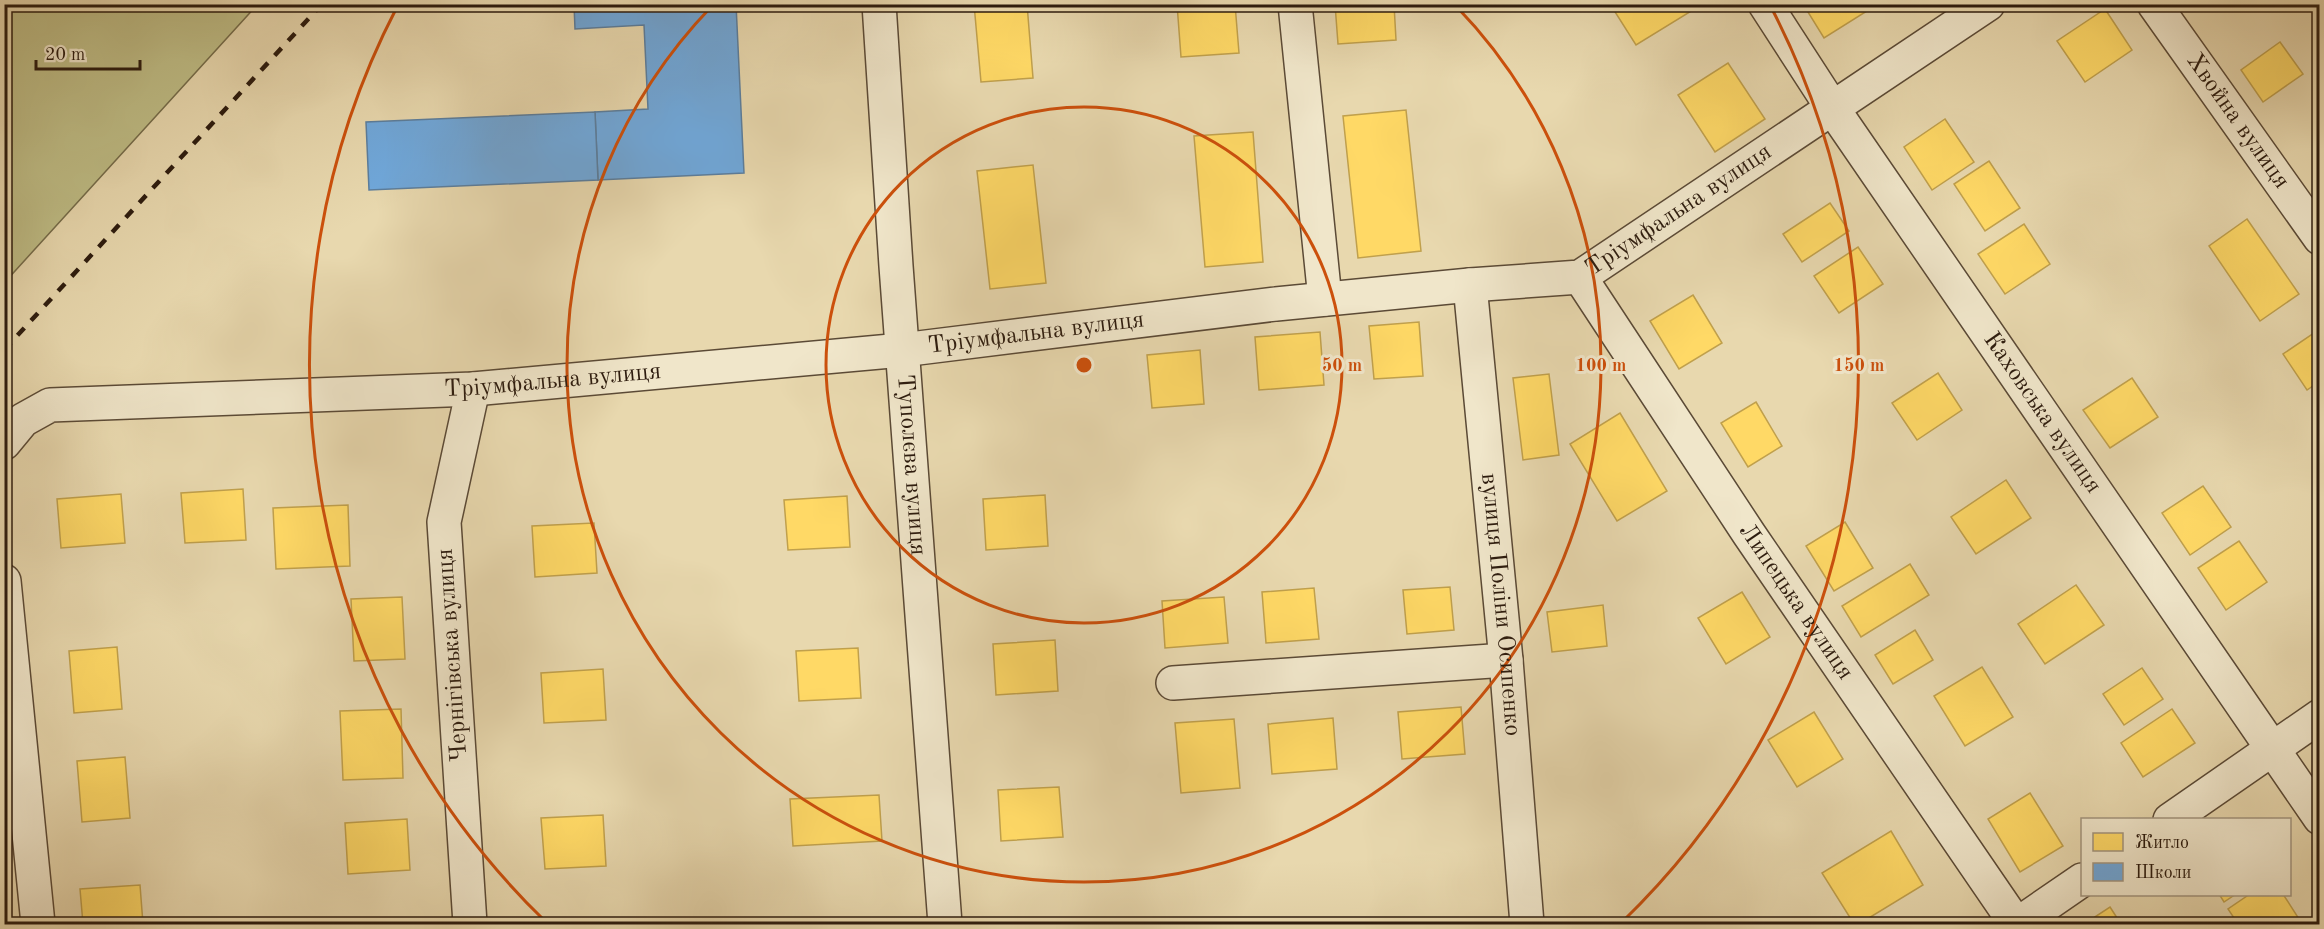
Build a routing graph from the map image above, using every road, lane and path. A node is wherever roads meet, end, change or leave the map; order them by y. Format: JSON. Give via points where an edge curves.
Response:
{"nodes":[{"id":1,"x":879,"y":4,"type":"edge"},
{"id":2,"x":1295,"y":4,"type":"edge"},
{"id":3,"x":1765,"y":4,"type":"edge"},
{"id":4,"x":1989,"y":4,"type":"edge"},
{"id":5,"x":2154,"y":4,"type":"edge"},
{"id":6,"x":1833,"y":109,"type":"junction"},
{"id":7,"x":2319,"y":238,"type":"edge"},
{"id":8,"x":1580,"y":277,"type":"junction"},
{"id":9,"x":1470,"y":285,"type":"junction"},
{"id":10,"x":1324,"y":299,"type":"junction"},
{"id":11,"x":902,"y":350,"type":"junction"},
{"id":12,"x":473,"y":389,"type":"junction"},
{"id":13,"x":8,"y":438,"type":"edge"},
{"id":14,"x":4,"y":581,"type":"edge"},
{"id":15,"x":1506,"y":660,"type":"junction"},
{"id":16,"x":1173,"y":683,"type":"dead end"},
{"id":17,"x":2319,"y":716,"type":"edge"},
{"id":18,"x":2272,"y":749,"type":"junction"},
{"id":19,"x":2171,"y":818,"type":"edge"},
{"id":20,"x":2319,"y":818,"type":"edge"},
{"id":21,"x":2081,"y":881,"type":"edge"},
{"id":22,"x":38,"y":924,"type":"edge"},
{"id":23,"x":470,"y":924,"type":"edge"},
{"id":24,"x":945,"y":924,"type":"edge"},
{"id":25,"x":1527,"y":924,"type":"edge"},
{"id":26,"x":2017,"y":924,"type":"edge"}],
"edges":[{"from":1,"to":11,"type":"street","name":"Туполєва вулиця"},
{"from":2,"to":10,"type":"street"},
{"from":3,"to":6,"type":"street","name":"Каховська вулиця"},
{"from":4,"to":6,"type":"street","name":"Тріумфальна вулиця"},
{"from":5,"to":7,"type":"street","name":"Хвойна вулиця"},
{"from":6,"to":8,"type":"street","name":"Тріумфальна вулиця"},
{"from":6,"to":18,"type":"street","name":"Каховська вулиця"},
{"from":8,"to":9,"type":"street","name":"Тріумфальна вулиця"},
{"from":8,"to":26,"type":"street","name":"Липецька вулиця","via":[[1749,534]]},
{"from":9,"to":10,"type":"street","name":"Тріумфальна вулиця"},
{"from":9,"to":15,"type":"street","name":"вулиця Поліни Осипенко"},
{"from":10,"to":11,"type":"street","name":"Тріумфальна вулиця"},
{"from":11,"to":12,"type":"street","name":"Тріумфальна вулиця"},
{"from":11,"to":24,"type":"street","name":"Туполєва вулиця"},
{"from":12,"to":13,"type":"street","name":"Тріумфальна вулиця","via":[[50,405],[23,420]]},
{"from":12,"to":23,"type":"street","name":"Чернігівська вулиця","via":[[444,522]]},
{"from":14,"to":22,"type":"street"},
{"from":15,"to":16,"type":"street"},
{"from":15,"to":25,"type":"street","name":"вулиця Поліни Осипенко"},
{"from":17,"to":18,"type":"street"},
{"from":18,"to":19,"type":"street"},
{"from":18,"to":20,"type":"street","name":"Каховська вулиця"},
{"from":21,"to":26,"type":"street"}]}
